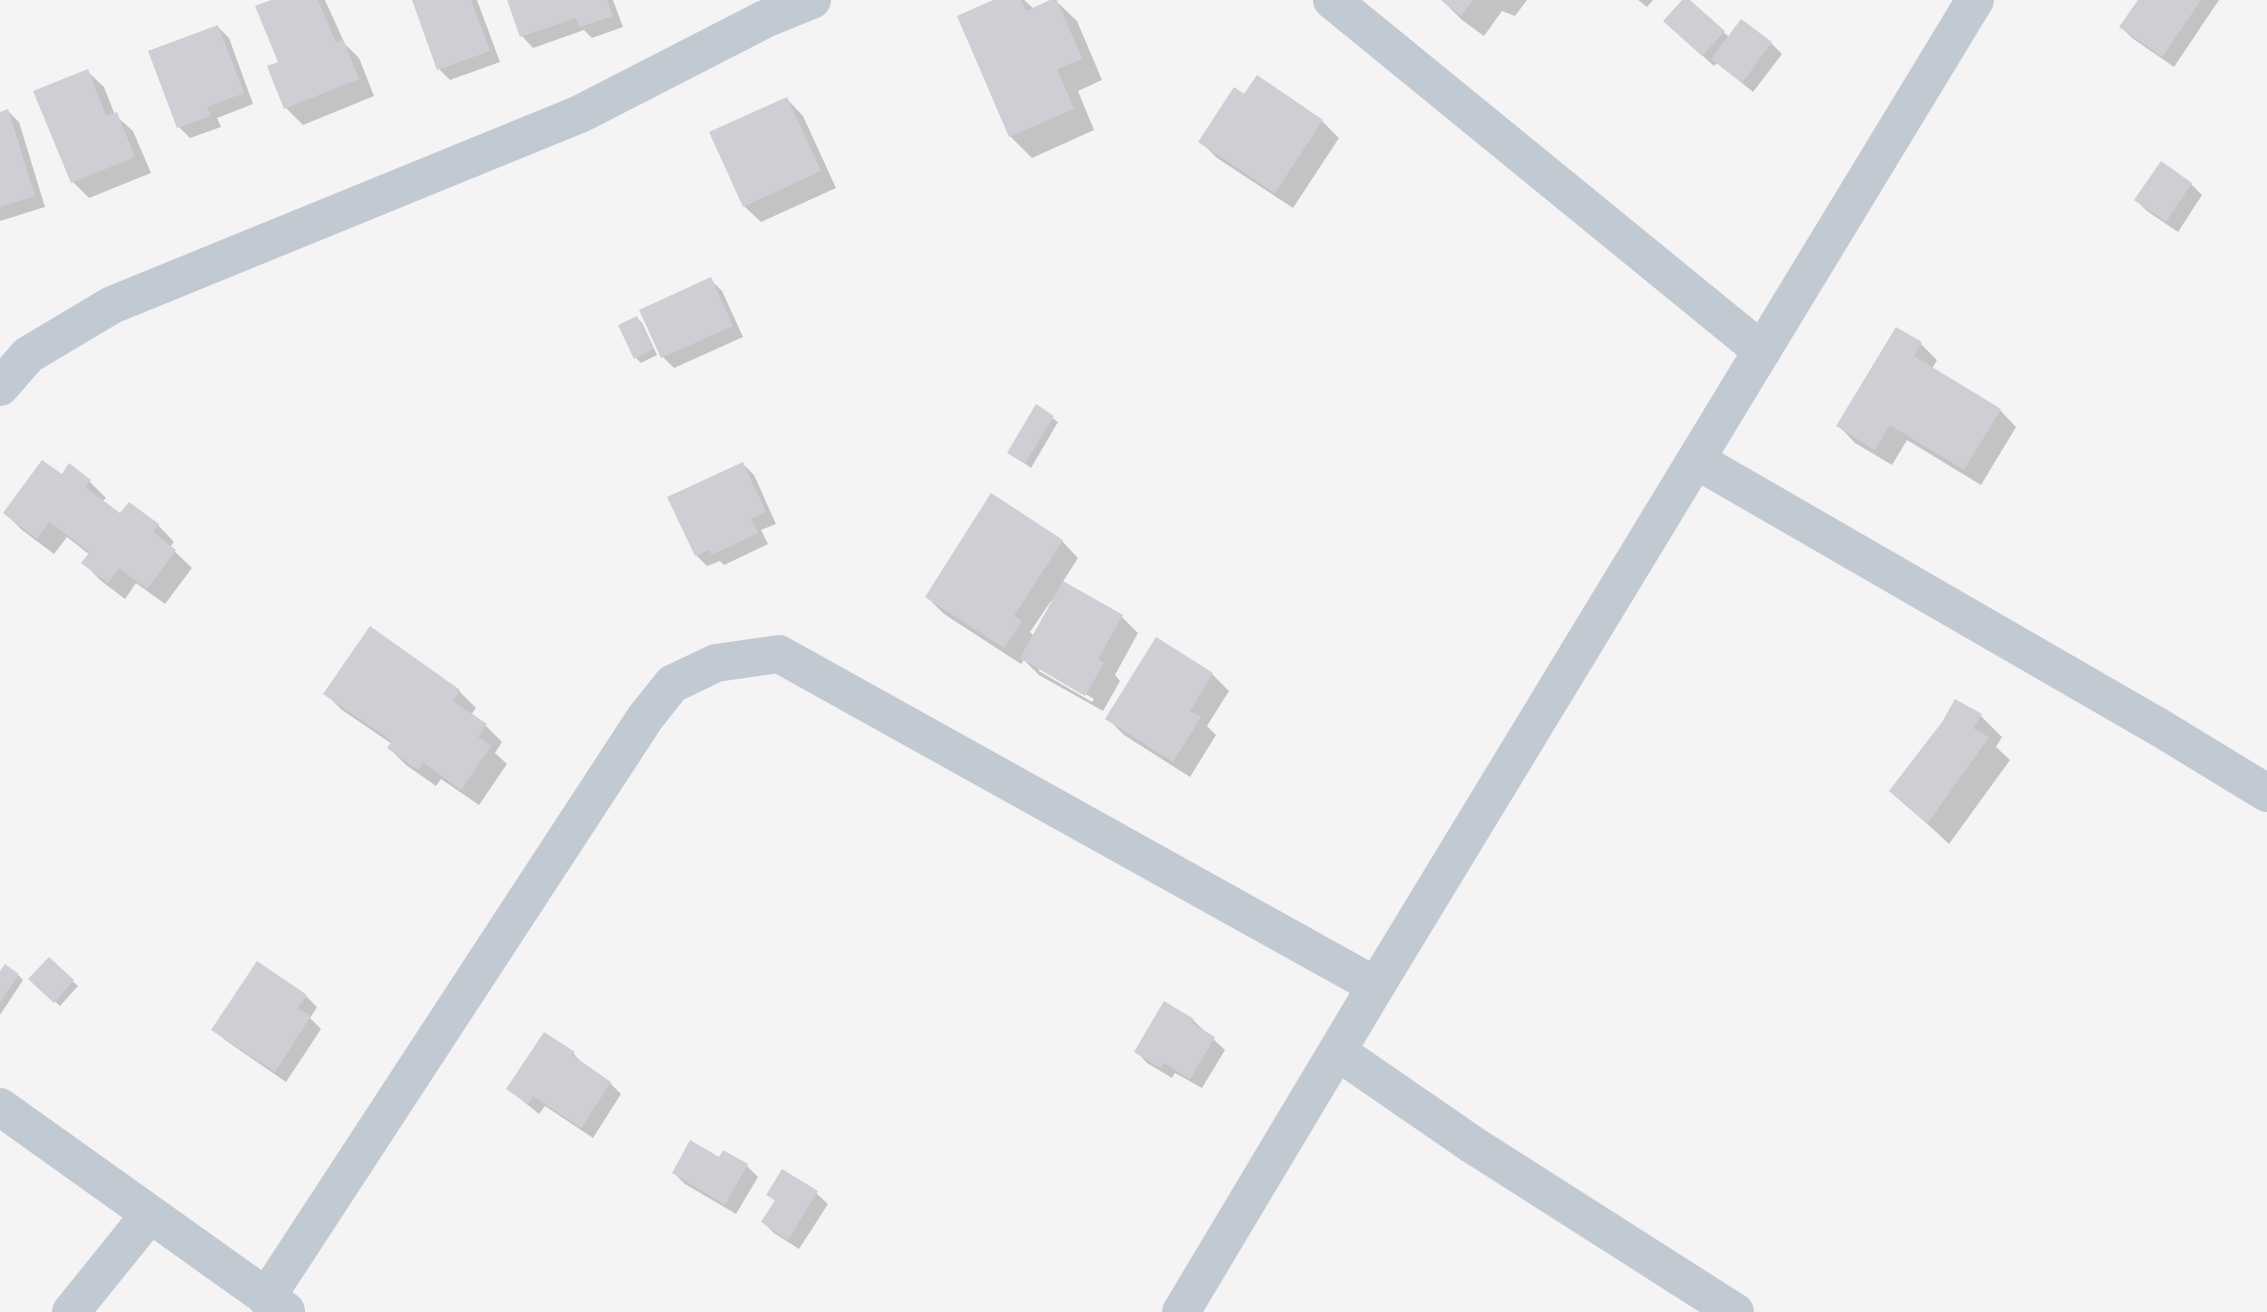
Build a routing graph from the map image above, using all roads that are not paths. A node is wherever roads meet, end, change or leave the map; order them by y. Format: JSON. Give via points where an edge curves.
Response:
{"nodes":[{"id":1,"x":812,"y":0,"type":"edge"},
{"id":2,"x":1332,"y":0,"type":"edge"},
{"id":3,"x":1975,"y":0,"type":"edge"},
{"id":4,"x":1762,"y":351,"type":"junction"},
{"id":5,"x":0,"y":387,"type":"edge"},
{"id":6,"x":1696,"y":460,"type":"junction"},
{"id":7,"x":2267,"y":793,"type":"edge"},
{"id":8,"x":1376,"y":986,"type":"junction"},
{"id":9,"x":1338,"y":1052,"type":"junction"},
{"id":10,"x":0,"y":1107,"type":"edge"},
{"id":11,"x":150,"y":1214,"type":"junction"},
{"id":12,"x":276,"y":1305,"type":"edge"},
{"id":13,"x":71,"y":1312,"type":"edge"},
{"id":14,"x":1181,"y":1312,"type":"edge"},
{"id":15,"x":1735,"y":1312,"type":"edge"}],
"edges":[{"from":1,"to":5,"type":"street","via":[[765,19],[580,114],[112,305],[28,355]]},
{"from":2,"to":4,"type":"street"},
{"from":3,"to":4,"type":"street"},
{"from":4,"to":6,"type":"street"},
{"from":6,"to":7,"type":"street"},
{"from":6,"to":8,"type":"street"},
{"from":8,"to":9,"type":"street"},
{"from":8,"to":12,"type":"street","via":[[779,654],[716,663],[672,684],[645,718]]},
{"from":9,"to":14,"type":"street"},
{"from":9,"to":15,"type":"street","via":[[1473,1145]]},
{"from":10,"to":11,"type":"street"},
{"from":11,"to":12,"type":"street"},
{"from":11,"to":13,"type":"street"}]}
